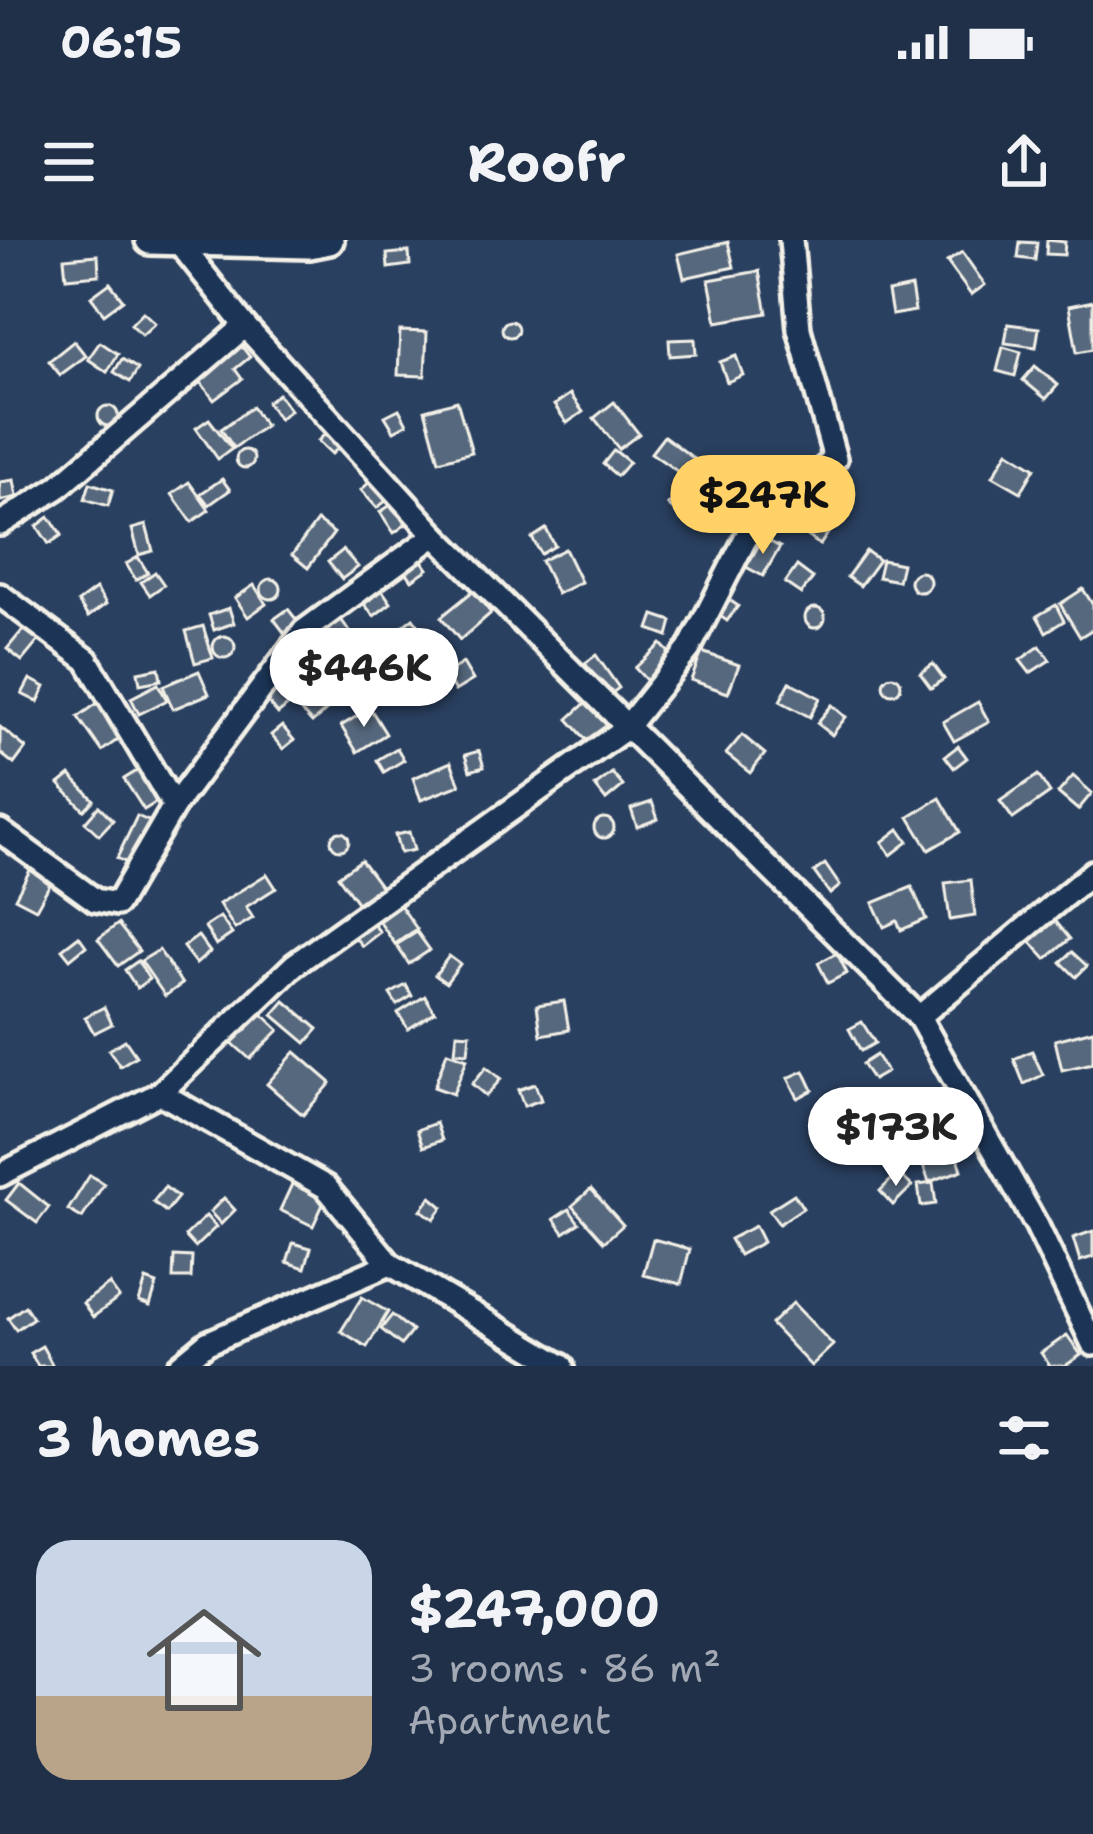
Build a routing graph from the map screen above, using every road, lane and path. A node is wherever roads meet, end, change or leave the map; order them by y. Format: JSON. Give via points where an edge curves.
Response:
{"nodes":[{"id":1,"x":150,"y":240,"type":"edge"},
{"id":2,"x":329,"y":240,"type":"edge"},
{"id":3,"x":791,"y":240,"type":"edge"},
{"id":4,"x":180,"y":244,"type":"junction"},
{"id":5,"x":245,"y":326,"type":"junction"},
{"id":6,"x":0,"y":524,"type":"edge"},
{"id":7,"x":435,"y":535,"type":"junction"},
{"id":8,"x":0,"y":595,"type":"edge"},
{"id":9,"x":625,"y":729,"type":"junction"},
{"id":10,"x":174,"y":806,"type":"junction"},
{"id":11,"x":0,"y":831,"type":"edge"},
{"id":12,"x":1093,"y":872,"type":"edge"},
{"id":13,"x":920,"y":1017,"type":"junction"},
{"id":14,"x":160,"y":1093,"type":"junction"},
{"id":15,"x":0,"y":1175,"type":"edge"},
{"id":16,"x":390,"y":1264,"type":"junction"},
{"id":17,"x":1093,"y":1344,"type":"edge"},
{"id":18,"x":179,"y":1366,"type":"edge"},
{"id":19,"x":562,"y":1366,"type":"edge"}],
"edges":[{"from":1,"to":4,"type":"main road"},
{"from":2,"to":4,"type":"main road"},
{"from":3,"to":9,"type":"street","via":[[799,329],[835,458],[750,530],[689,649]]},
{"from":4,"to":5,"type":"street"},
{"from":5,"to":6,"type":"street","via":[[57,488]]},
{"from":5,"to":7,"type":"street"},
{"from":7,"to":9,"type":"street"},
{"from":7,"to":10,"type":"street","via":[[304,632]]},
{"from":8,"to":10,"type":"street","via":[[87,660]]},
{"from":9,"to":13,"type":"street"},
{"from":9,"to":14,"type":"street","via":[[294,965]]},
{"from":10,"to":11,"type":"street","via":[[117,904],[95,900]]},
{"from":12,"to":13,"type":"street"},
{"from":13,"to":17,"type":"street"},
{"from":14,"to":15,"type":"street"},
{"from":14,"to":16,"type":"street","via":[[326,1186]]},
{"from":16,"to":18,"type":"street","via":[[207,1342]]},
{"from":16,"to":19,"type":"street"}]}
